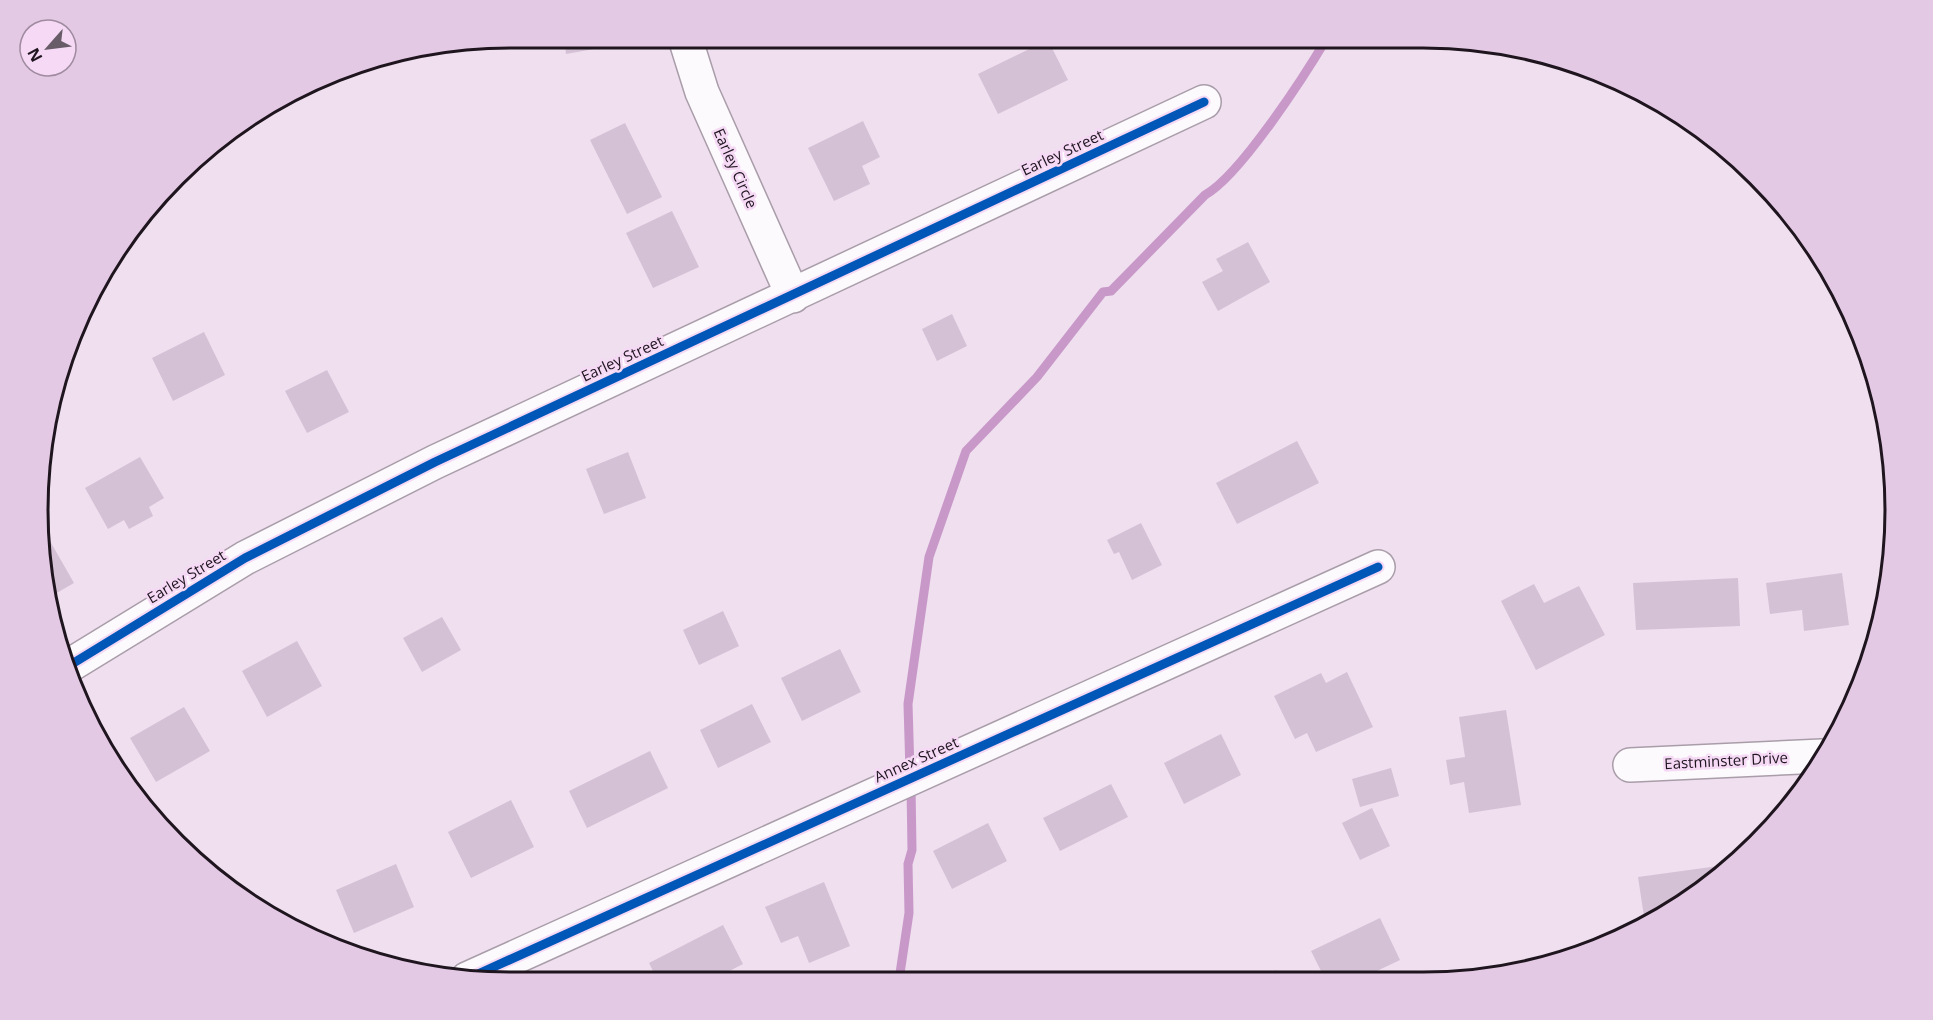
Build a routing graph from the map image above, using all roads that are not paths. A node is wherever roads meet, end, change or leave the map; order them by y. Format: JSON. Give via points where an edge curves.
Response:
{"nodes":[{"id":1,"x":688,"y":48,"type":"edge"},
{"id":2,"x":1204,"y":102,"type":"dead end"},
{"id":3,"x":793,"y":296,"type":"junction"},
{"id":4,"x":1378,"y":567,"type":"dead end"},
{"id":5,"x":74,"y":663,"type":"edge"},
{"id":6,"x":1814,"y":756,"type":"edge"},
{"id":7,"x":1630,"y":765,"type":"dead end"},
{"id":8,"x":486,"y":971,"type":"edge"}],
"edges":[{"from":1,"to":3,"type":"street","name":"Earley Circle","via":[[702,92]]},
{"from":2,"to":3,"type":"street","name":"Earley Street"},
{"from":3,"to":5,"type":"street","name":"Earley Street","via":[[435,462],[245,558]]},
{"from":4,"to":8,"type":"street","name":"Annex Street"},
{"from":6,"to":7,"type":"street","name":"Eastminster Drive"}]}
